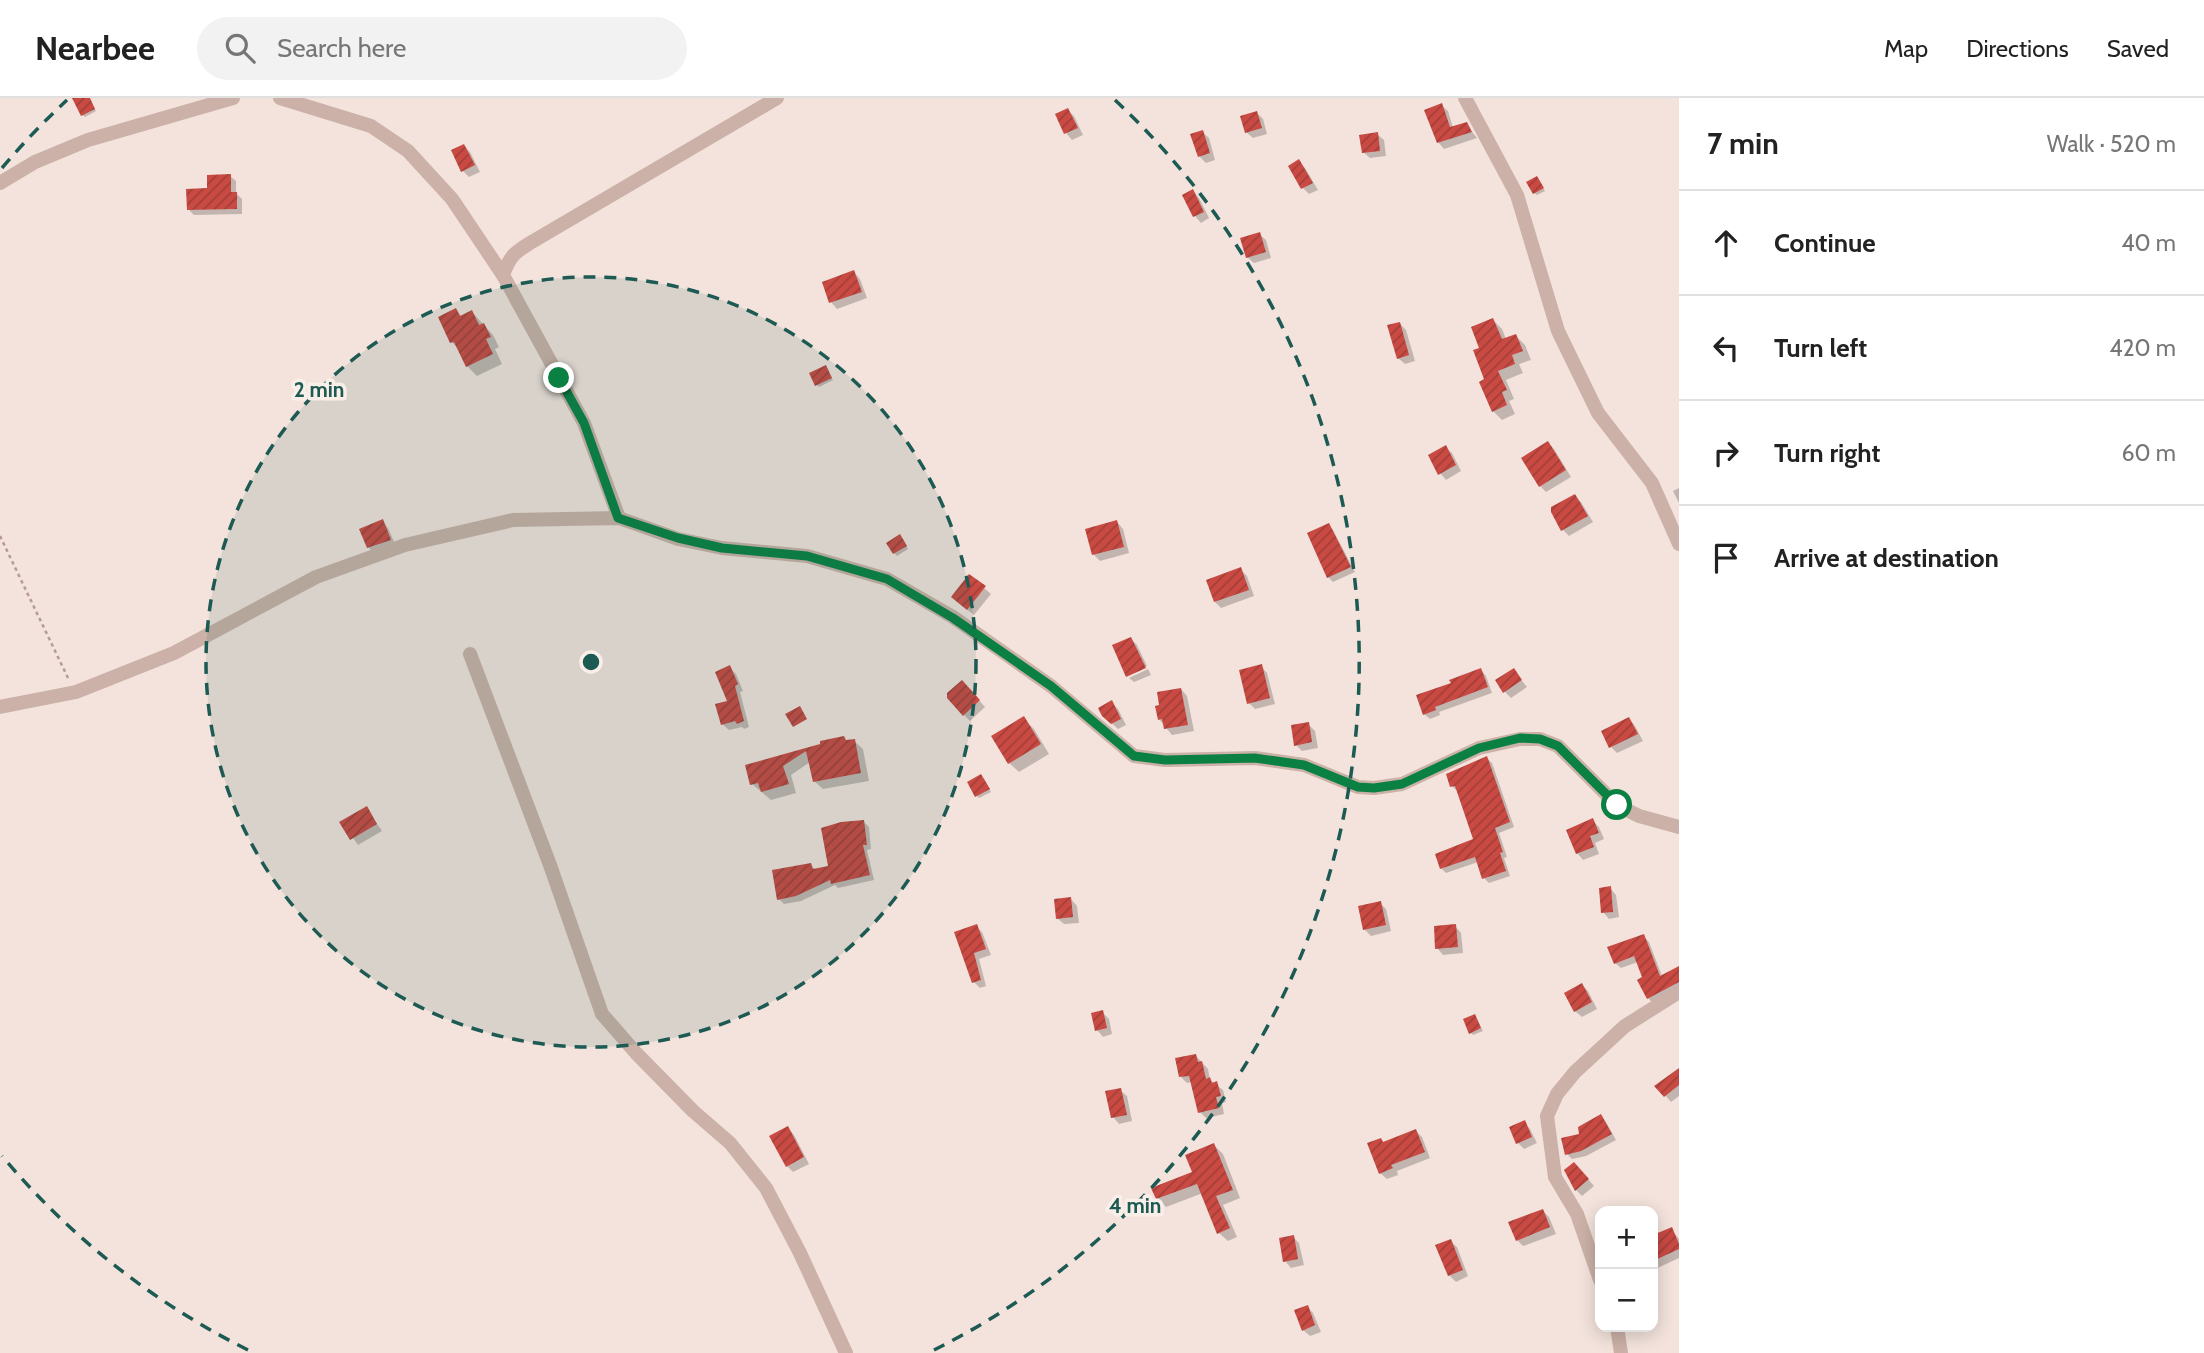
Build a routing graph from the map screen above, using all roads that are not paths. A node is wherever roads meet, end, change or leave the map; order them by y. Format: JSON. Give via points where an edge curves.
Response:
{"nodes":[{"id":1,"x":233,"y":98,"type":"edge"},
{"id":2,"x":280,"y":98,"type":"edge"},
{"id":3,"x":777,"y":98,"type":"edge"},
{"id":4,"x":1465,"y":98,"type":"edge"},
{"id":5,"x":0,"y":183,"type":"edge"},
{"id":6,"x":503,"y":275,"type":"junction"},
{"id":7,"x":618,"y":518,"type":"junction"},
{"id":8,"x":1679,"y":544,"type":"edge"},
{"id":9,"x":470,"y":654,"type":"dead end"},
{"id":10,"x":0,"y":707,"type":"edge"},
{"id":11,"x":1679,"y":827,"type":"edge"},
{"id":12,"x":1679,"y":992,"type":"edge"},
{"id":13,"x":1596,"y":1269,"type":"edge"},
{"id":14,"x":1618,"y":1332,"type":"edge"},
{"id":15,"x":846,"y":1353,"type":"edge"},
{"id":16,"x":1621,"y":1353,"type":"edge"}],
"edges":[{"from":1,"to":5,"type":"street","via":[[88,140],[35,162]]},
{"from":2,"to":6,"type":"street","via":[[371,126],[408,151],[452,199]]},
{"from":3,"to":6,"type":"street","via":[[512,255]]},
{"from":4,"to":8,"type":"street","via":[[1517,195],[1558,331],[1598,413],[1651,484]]},
{"from":6,"to":7,"type":"street","via":[[584,423]]},
{"from":7,"to":10,"type":"street","via":[[513,520],[405,545],[316,577],[174,653],[76,692]]},
{"from":7,"to":11,"type":"street","via":[[722,548],[807,556],[887,579],[1051,686],[1134,756],[1255,758],[1304,765],[1358,787],[1374,788],[1402,784],[1479,748],[1520,738],[1540,739],[1558,746],[1617,805]]},
{"from":9,"to":15,"type":"street","via":[[603,1014],[692,1111],[730,1143],[766,1188]]},
{"from":12,"to":13,"type":"street","via":[[1625,1026],[1575,1072],[1547,1116],[1555,1177],[1577,1214]]},
{"from":14,"to":16,"type":"street"}]}
